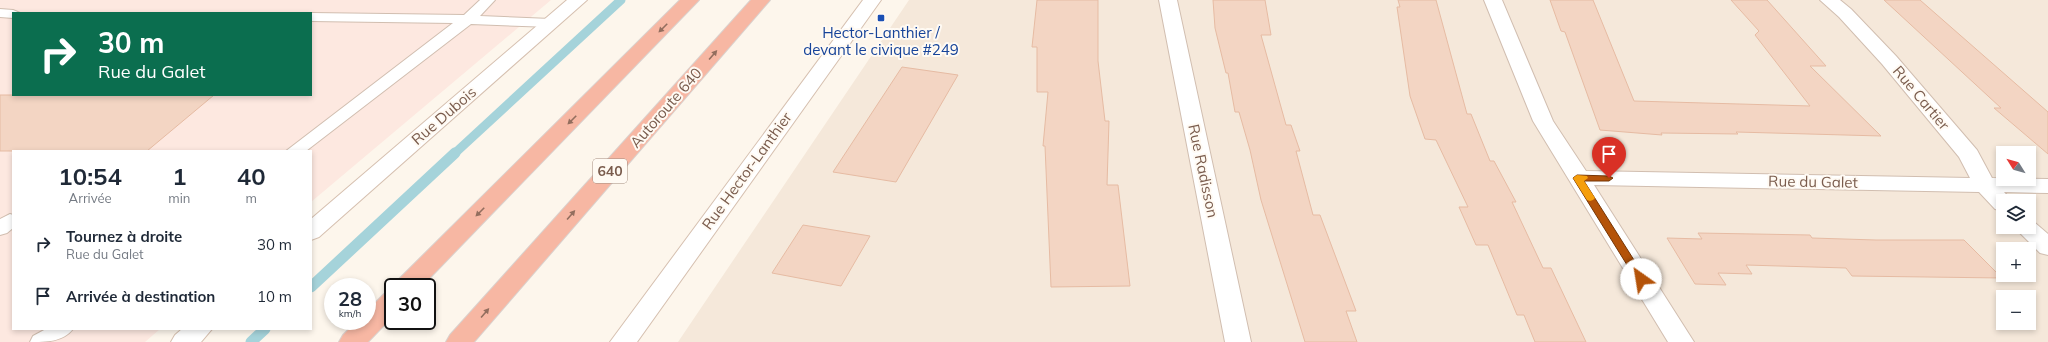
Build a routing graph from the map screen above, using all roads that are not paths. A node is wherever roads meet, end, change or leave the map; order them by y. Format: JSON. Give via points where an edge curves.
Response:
{"nodes":[{"id":1,"x":488,"y":0,"type":"edge"},
{"id":2,"x":578,"y":0,"type":"edge"},
{"id":3,"x":690,"y":0,"type":"edge"},
{"id":4,"x":761,"y":0,"type":"edge"},
{"id":5,"x":872,"y":0,"type":"edge"},
{"id":6,"x":1168,"y":0,"type":"edge"},
{"id":7,"x":1493,"y":0,"type":"edge"},
{"id":8,"x":1829,"y":0,"type":"edge"},
{"id":9,"x":0,"y":14,"type":"edge"},
{"id":10,"x":12,"y":14,"type":"edge"},
{"id":11,"x":312,"y":17,"type":"edge"},
{"id":12,"x":468,"y":19,"type":"junction"},
{"id":13,"x":551,"y":24,"type":"junction"},
{"id":14,"x":296,"y":150,"type":"edge"},
{"id":15,"x":1577,"y":178,"type":"junction"},
{"id":16,"x":1984,"y":184,"type":"junction"},
{"id":17,"x":2048,"y":186,"type":"edge"},
{"id":18,"x":1996,"y":197,"type":"edge"},
{"id":19,"x":314,"y":226,"type":"edge"},
{"id":20,"x":2034,"y":234,"type":"edge"},
{"id":21,"x":2048,"y":246,"type":"edge"},
{"id":22,"x":415,"y":278,"type":"edge"},
{"id":23,"x":384,"y":309,"type":"edge"},
{"id":24,"x":60,"y":330,"type":"edge"},
{"id":25,"x":198,"y":330,"type":"edge"},
{"id":26,"x":41,"y":342,"type":"edge"},
{"id":27,"x":184,"y":342,"type":"edge"},
{"id":28,"x":352,"y":342,"type":"edge"},
{"id":29,"x":459,"y":342,"type":"edge"},
{"id":30,"x":623,"y":342,"type":"edge"},
{"id":31,"x":1238,"y":342,"type":"edge"},
{"id":32,"x":1681,"y":342,"type":"edge"}],
"edges":[{"from":1,"to":12,"type":"lane"},
{"from":2,"to":13,"type":"street","name":"Rue Dubois"},
{"from":3,"to":22,"type":"highway","one_way":true},
{"from":29,"to":4,"type":"highway","name":"Autoroute 640","number":"640","one_way":true},
{"from":5,"to":30,"type":"street","name":"Rue Hector-Lanthier"},
{"from":6,"to":31,"type":"street","name":"Rue Radisson"},
{"from":7,"to":15,"type":"street","via":[[1543,121]]},
{"from":8,"to":16,"type":"street","name":"Rue Cartier","via":[[1845,13],[1889,60],[1969,155]]},
{"from":9,"to":10,"type":"lane"},
{"from":11,"to":12,"type":"lane"},
{"from":12,"to":13,"type":"lane"},
{"from":12,"to":14,"type":"lane"},
{"from":13,"to":19,"type":"street","name":"Rue Dubois"},
{"from":15,"to":16,"type":"street","name":"Rue du Galet"},
{"from":15,"to":32,"type":"street"},
{"from":16,"to":17,"type":"street","name":"Rue du Galet"},
{"from":16,"to":18,"type":"street","name":"Rue Cartier"},
{"from":20,"to":21,"type":"street"},
{"from":23,"to":28,"type":"highway"},
{"from":24,"to":26,"type":"lane"},
{"from":25,"to":27,"type":"street"}]}
